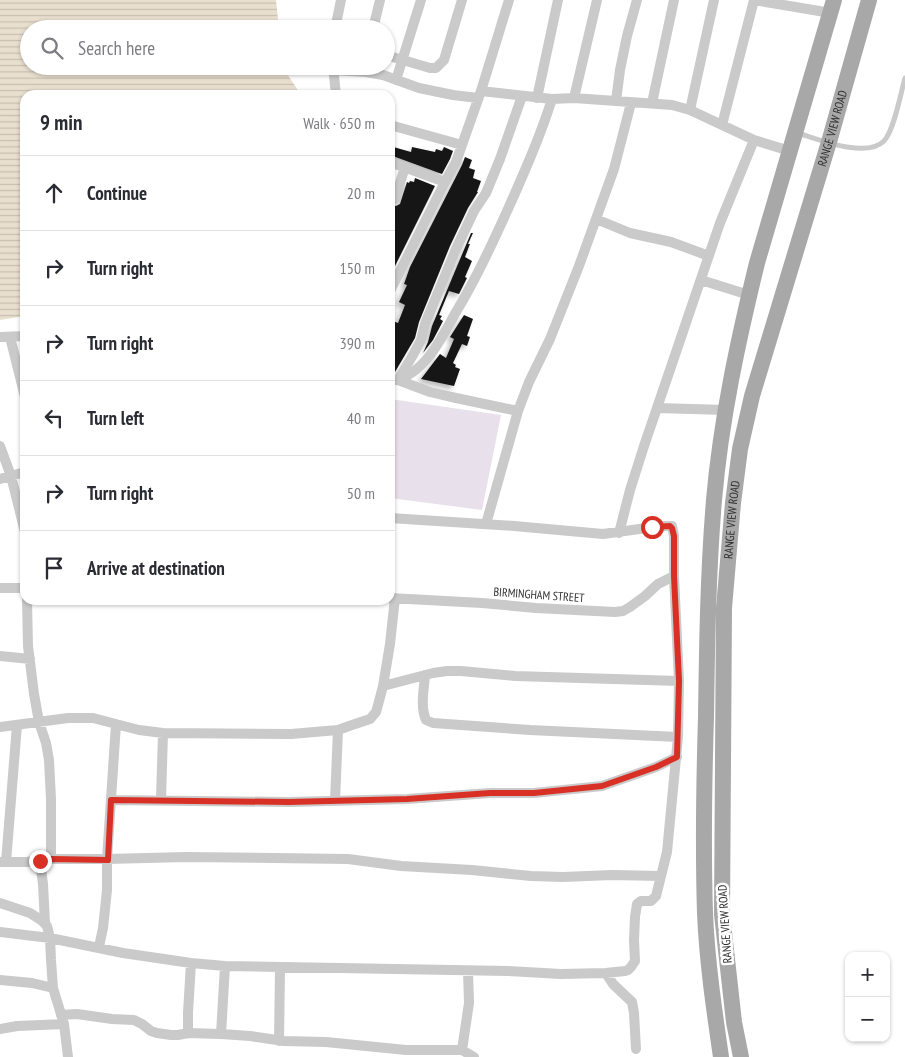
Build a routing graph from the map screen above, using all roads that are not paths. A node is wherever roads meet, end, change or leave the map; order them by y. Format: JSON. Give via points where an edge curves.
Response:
{"nodes":[{"id":1,"x":341,"y":0,"type":"edge"},
{"id":2,"x":380,"y":0,"type":"edge"},
{"id":3,"x":421,"y":0,"type":"edge"},
{"id":4,"x":462,"y":0,"type":"edge"},
{"id":5,"x":509,"y":0,"type":"edge"},
{"id":6,"x":558,"y":0,"type":"edge"},
{"id":7,"x":597,"y":0,"type":"edge"},
{"id":8,"x":637,"y":0,"type":"edge"},
{"id":9,"x":674,"y":0,"type":"edge"},
{"id":10,"x":714,"y":0,"type":"edge"},
{"id":11,"x":754,"y":0,"type":"edge"},
{"id":12,"x":869,"y":0,"type":"edge"},
{"id":13,"x":832,"y":7,"type":"edge"},
{"id":14,"x":337,"y":20,"type":"edge"},
{"id":15,"x":376,"y":20,"type":"edge"},
{"id":16,"x":395,"y":57,"type":"edge"},
{"id":17,"x":402,"y":59,"type":"junction"},
{"id":18,"x":334,"y":75,"type":"edge"},
{"id":19,"x":383,"y":75,"type":"edge"},
{"id":20,"x":905,"y":78,"type":"edge"},
{"id":21,"x":396,"y":80,"type":"junction"},
{"id":22,"x":335,"y":90,"type":"edge"},
{"id":23,"x":480,"y":94,"type":"junction"},
{"id":24,"x":522,"y":96,"type":"junction"},
{"id":25,"x":537,"y":98,"type":"junction"},
{"id":26,"x":574,"y":98,"type":"junction"},
{"id":27,"x":552,"y":99,"type":"junction"},
{"id":28,"x":616,"y":101,"type":"junction"},
{"id":29,"x":632,"y":102,"type":"junction"},
{"id":30,"x":652,"y":103,"type":"junction"},
{"id":31,"x":690,"y":110,"type":"junction"},
{"id":32,"x":722,"y":125,"type":"junction"},
{"id":33,"x":395,"y":126,"type":"edge"},
{"id":34,"x":795,"y":132,"type":"junction"},
{"id":35,"x":754,"y":140,"type":"junction"},
{"id":36,"x":829,"y":142,"type":"junction"},
{"id":37,"x":462,"y":145,"type":"junction"},
{"id":38,"x":790,"y":151,"type":"junction"},
{"id":39,"x":395,"y":164,"type":"edge"},
{"id":40,"x":405,"y":167,"type":"junction"},
{"id":41,"x":444,"y":182,"type":"junction"},
{"id":42,"x":396,"y":199,"type":"dead end"},
{"id":43,"x":596,"y":219,"type":"junction"},
{"id":44,"x":709,"y":256,"type":"junction"},
{"id":45,"x":701,"y":280,"type":"junction"},
{"id":46,"x":395,"y":281,"type":"edge"},
{"id":47,"x":749,"y":295,"type":"junction"},
{"id":48,"x":20,"y":336,"type":"edge"},
{"id":49,"x":5,"y":337,"type":"edge"},
{"id":50,"x":395,"y":379,"type":"edge"},
{"id":51,"x":395,"y":380,"type":"edge"},
{"id":52,"x":395,"y":380,"type":"edge"},
{"id":53,"x":20,"y":382,"type":"edge"},
{"id":54,"x":657,"y":408,"type":"junction"},
{"id":55,"x":518,"y":410,"type":"junction"},
{"id":56,"x":726,"y":410,"type":"junction"},
{"id":57,"x":0,"y":446,"type":"edge"},
{"id":58,"x":20,"y":473,"type":"edge"},
{"id":59,"x":11,"y":476,"type":"junction"},
{"id":60,"x":0,"y":479,"type":"edge"},
{"id":61,"x":20,"y":512,"type":"edge"},
{"id":62,"x":395,"y":518,"type":"edge"},
{"id":63,"x":486,"y":524,"type":"junction"},
{"id":64,"x":619,"y":533,"type":"junction"},
{"id":65,"x":674,"y":576,"type":"junction"},
{"id":66,"x":1,"y":585,"type":"edge"},
{"id":67,"x":20,"y":587,"type":"edge"},
{"id":68,"x":395,"y":598,"type":"edge"},
{"id":69,"x":27,"y":605,"type":"edge"},
{"id":70,"x":392,"y":605,"type":"edge"},
{"id":71,"x":0,"y":656,"type":"edge"},
{"id":72,"x":30,"y":659,"type":"junction"},
{"id":73,"x":425,"y":675,"type":"junction"},
{"id":74,"x":679,"y":681,"type":"junction"},
{"id":75,"x":383,"y":686,"type":"junction"},
{"id":76,"x":39,"y":722,"type":"junction"},
{"id":77,"x":116,"y":724,"type":"junction"},
{"id":78,"x":17,"y":725,"type":"junction"},
{"id":79,"x":0,"y":727,"type":"edge"},
{"id":80,"x":338,"y":730,"type":"junction"},
{"id":81,"x":163,"y":733,"type":"junction"},
{"id":82,"x":678,"y":737,"type":"junction"},
{"id":83,"x":677,"y":757,"type":"junction"},
{"id":84,"x":111,"y":800,"type":"junction"},
{"id":85,"x":161,"y":800,"type":"junction"},
{"id":86,"x":335,"y":801,"type":"junction"},
{"id":87,"x":51,"y":859,"type":"junction"},
{"id":88,"x":108,"y":860,"type":"junction"},
{"id":89,"x":40,"y":861,"type":"junction"},
{"id":90,"x":3,"y":862,"type":"edge"},
{"id":91,"x":661,"y":876,"type":"junction"},
{"id":92,"x":0,"y":903,"type":"edge"},
{"id":93,"x":714,"y":914,"type":"junction"},
{"id":94,"x":44,"y":923,"type":"junction"},
{"id":95,"x":0,"y":932,"type":"edge"},
{"id":96,"x":50,"y":938,"type":"junction"},
{"id":97,"x":99,"y":948,"type":"junction"},
{"id":98,"x":191,"y":963,"type":"junction"},
{"id":99,"x":225,"y":966,"type":"junction"},
{"id":100,"x":280,"y":968,"type":"junction"},
{"id":101,"x":468,"y":971,"type":"junction"},
{"id":102,"x":606,"y":974,"type":"junction"},
{"id":103,"x":0,"y":980,"type":"edge"},
{"id":104,"x":53,"y":988,"type":"junction"},
{"id":105,"x":63,"y":1020,"type":"junction"},
{"id":106,"x":0,"y":1029,"type":"edge"},
{"id":107,"x":188,"y":1032,"type":"junction"},
{"id":108,"x":221,"y":1034,"type":"junction"},
{"id":109,"x":279,"y":1041,"type":"junction"},
{"id":110,"x":636,"y":1049,"type":"dead end"},
{"id":111,"x":462,"y":1050,"type":"junction"},
{"id":112,"x":68,"y":1057,"type":"edge"},
{"id":113,"x":474,"y":1057,"type":"edge"},
{"id":114,"x":721,"y":1057,"type":"edge"},
{"id":115,"x":741,"y":1057,"type":"edge"}],
"edges":[{"from":1,"to":14,"type":"street"},
{"from":2,"to":15,"type":"street"},
{"from":3,"to":17,"type":"street"},
{"from":4,"to":17,"type":"street","via":[[441,64],[430,68]]},
{"from":5,"to":23,"type":"street"},
{"from":6,"to":25,"type":"street"},
{"from":7,"to":26,"type":"street"},
{"from":8,"to":28,"type":"street"},
{"from":9,"to":30,"type":"street"},
{"from":10,"to":31,"type":"street"},
{"from":11,"to":13,"type":"street"},
{"from":11,"to":32,"type":"street"},
{"from":12,"to":36,"type":"main road","name":"RANGE VIEW ROAD"},
{"from":13,"to":34,"type":"main road","name":"RANGE VIEW ROAD"},
{"from":16,"to":17,"type":"street"},
{"from":17,"to":21,"type":"street"},
{"from":18,"to":22,"type":"street"},
{"from":19,"to":21,"type":"street"},
{"from":20,"to":36,"type":"lane","via":[[892,126],[883,142],[864,148]]},
{"from":21,"to":23,"type":"street","via":[[453,95]]},
{"from":23,"to":24,"type":"street"},
{"from":23,"to":37,"type":"street"},
{"from":24,"to":25,"type":"street"},
{"from":24,"to":50,"type":"street","via":[[486,193],[463,234],[420,340]]},
{"from":25,"to":27,"type":"street"},
{"from":26,"to":27,"type":"street"},
{"from":26,"to":28,"type":"street"},
{"from":27,"to":51,"type":"street","via":[[541,134],[472,286],[426,360]]},
{"from":28,"to":29,"type":"street"},
{"from":29,"to":30,"type":"street"},
{"from":29,"to":43,"type":"street"},
{"from":30,"to":31,"type":"street"},
{"from":31,"to":32,"type":"street"},
{"from":32,"to":35,"type":"street"},
{"from":33,"to":37,"type":"street"},
{"from":34,"to":36,"type":"lane"},
{"from":34,"to":38,"type":"main road","name":"RANGE VIEW ROAD"},
{"from":35,"to":38,"type":"street"},
{"from":35,"to":44,"type":"street"},
{"from":36,"to":93,"type":"main road","name":"RANGE VIEW ROAD","via":[[752,396],[740,450],[724,608]]},
{"from":37,"to":41,"type":"street"},
{"from":38,"to":47,"type":"main road","name":"RANGE VIEW ROAD"},
{"from":39,"to":40,"type":"street"},
{"from":40,"to":41,"type":"street"},
{"from":40,"to":42,"type":"street"},
{"from":41,"to":46,"type":"street"},
{"from":43,"to":44,"type":"street","via":[[630,233],[671,242]]},
{"from":43,"to":55,"type":"street"},
{"from":44,"to":45,"type":"street"},
{"from":45,"to":47,"type":"street"},
{"from":45,"to":54,"type":"street"},
{"from":47,"to":56,"type":"main road","name":"RANGE VIEW ROAD"},
{"from":48,"to":49,"type":"street"},
{"from":49,"to":53,"type":"street"},
{"from":52,"to":55,"type":"street","via":[[430,392]]},
{"from":54,"to":56,"type":"street"},
{"from":54,"to":64,"type":"street"},
{"from":55,"to":63,"type":"street"},
{"from":56,"to":93,"type":"main road","name":"RANGE VIEW ROAD","via":[[714,500],[708,604],[704,781]]},
{"from":57,"to":59,"type":"street"},
{"from":58,"to":59,"type":"street"},
{"from":59,"to":60,"type":"street"},
{"from":59,"to":61,"type":"street"},
{"from":62,"to":63,"type":"street"},
{"from":63,"to":64,"type":"street","via":[[587,534]]},
{"from":64,"to":65,"type":"street","via":[[671,526]]},
{"from":65,"to":68,"type":"street","name":"BIRMINGHAM STREET","via":[[658,584],[630,608],[616,612]]},
{"from":65,"to":74,"type":"street"},
{"from":66,"to":67,"type":"street"},
{"from":69,"to":72,"type":"street"},
{"from":70,"to":75,"type":"street"},
{"from":71,"to":72,"type":"street"},
{"from":72,"to":76,"type":"street"},
{"from":73,"to":74,"type":"street","via":[[461,671],[515,676]]},
{"from":73,"to":75,"type":"street"},
{"from":73,"to":82,"type":"street","via":[[424,716],[433,723]]},
{"from":74,"to":82,"type":"street"},
{"from":75,"to":80,"type":"street","via":[[373,716]]},
{"from":76,"to":77,"type":"street","via":[[94,718]]},
{"from":76,"to":78,"type":"street"},
{"from":76,"to":87,"type":"street","via":[[49,760]]},
{"from":77,"to":81,"type":"street"},
{"from":77,"to":84,"type":"street"},
{"from":78,"to":79,"type":"street"},
{"from":78,"to":90,"type":"street"},
{"from":80,"to":81,"type":"street","via":[[291,734]]},
{"from":80,"to":86,"type":"street"},
{"from":81,"to":85,"type":"street"},
{"from":82,"to":83,"type":"street"},
{"from":83,"to":86,"type":"street","via":[[602,786],[534,793]]},
{"from":83,"to":91,"type":"street","via":[[667,852]]},
{"from":84,"to":85,"type":"street"},
{"from":84,"to":88,"type":"street"},
{"from":85,"to":86,"type":"street"},
{"from":87,"to":88,"type":"street"},
{"from":87,"to":89,"type":"street"},
{"from":88,"to":91,"type":"street","via":[[186,857],[348,859],[532,876]]},
{"from":88,"to":97,"type":"street","via":[[108,890]]},
{"from":89,"to":90,"type":"street"},
{"from":89,"to":94,"type":"street"},
{"from":91,"to":102,"type":"street","via":[[654,899],[637,905],[634,963],[628,970]]},
{"from":92,"to":94,"type":"street","via":[[30,913]]},
{"from":93,"to":114,"type":"main road","name":"RANGE VIEW ROAD","via":[[711,992]]},
{"from":93,"to":115,"type":"main road","name":"RANGE VIEW ROAD"},
{"from":94,"to":96,"type":"street"},
{"from":95,"to":96,"type":"street"},
{"from":96,"to":97,"type":"street"},
{"from":96,"to":104,"type":"street"},
{"from":97,"to":98,"type":"street"},
{"from":98,"to":99,"type":"street"},
{"from":98,"to":107,"type":"street"},
{"from":99,"to":100,"type":"street"},
{"from":99,"to":108,"type":"street"},
{"from":100,"to":101,"type":"street"},
{"from":100,"to":109,"type":"street"},
{"from":101,"to":102,"type":"street"},
{"from":101,"to":111,"type":"street"},
{"from":102,"to":110,"type":"street","via":[[632,1002]]},
{"from":103,"to":104,"type":"street"},
{"from":104,"to":105,"type":"street"},
{"from":105,"to":106,"type":"street"},
{"from":105,"to":107,"type":"street","via":[[77,1014],[134,1020],[151,1031],[171,1035]]},
{"from":105,"to":112,"type":"street"},
{"from":107,"to":108,"type":"street"},
{"from":108,"to":109,"type":"street"},
{"from":109,"to":111,"type":"street","via":[[406,1050]]},
{"from":111,"to":113,"type":"street"}]}
